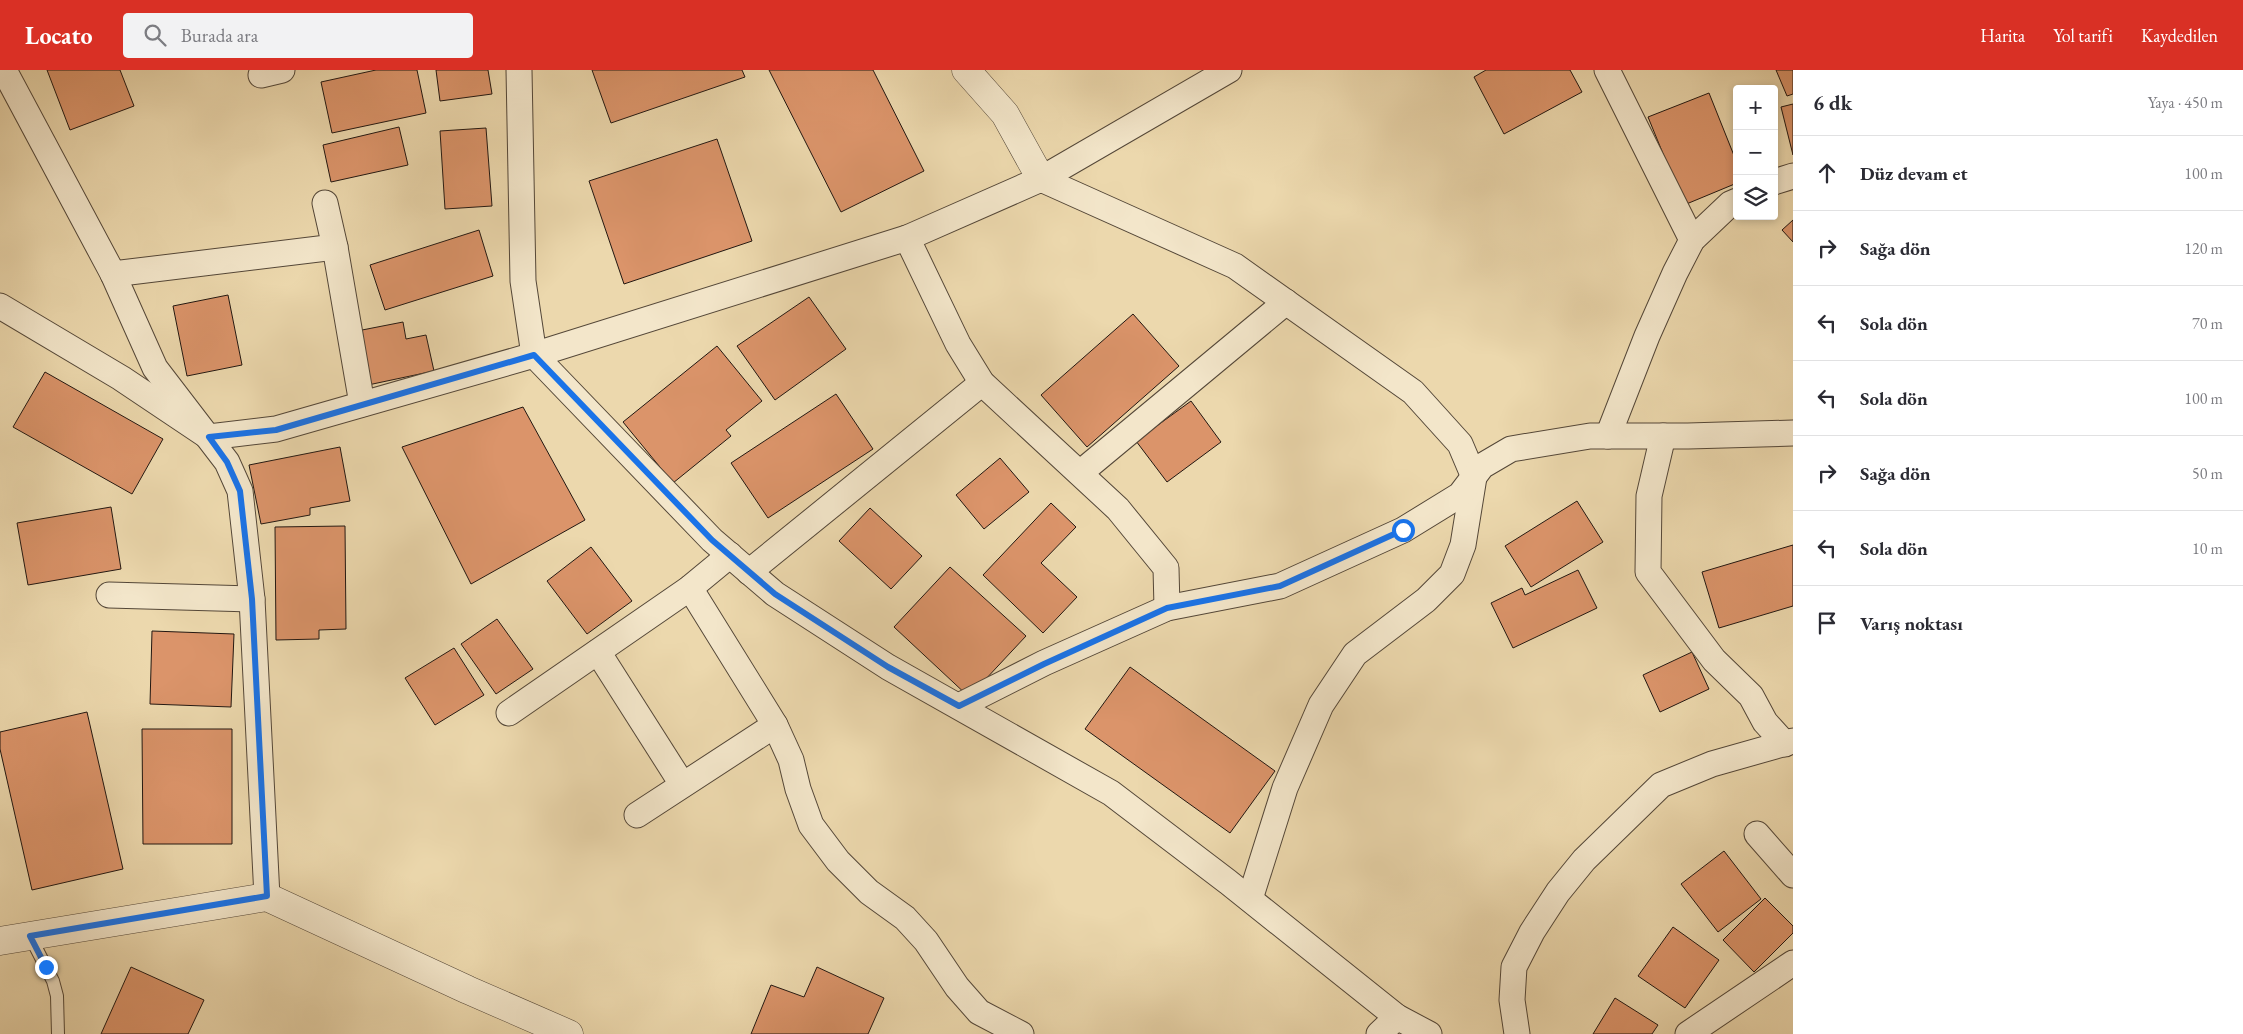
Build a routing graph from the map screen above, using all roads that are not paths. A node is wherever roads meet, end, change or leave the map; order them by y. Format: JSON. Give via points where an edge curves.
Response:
{"nodes":[{"id":1,"x":4,"y":70,"type":"edge"},
{"id":2,"x":519,"y":70,"type":"edge"},
{"id":3,"x":966,"y":70,"type":"edge"},
{"id":4,"x":1229,"y":70,"type":"edge"},
{"id":5,"x":1607,"y":70,"type":"edge"},
{"id":6,"x":1793,"y":176,"type":"edge"},
{"id":7,"x":1041,"y":179,"type":"junction"},
{"id":8,"x":1778,"y":181,"type":"edge"},
{"id":9,"x":325,"y":203,"type":"dead end"},
{"id":10,"x":1733,"y":203,"type":"edge"},
{"id":11,"x":907,"y":238,"type":"junction"},
{"id":12,"x":1692,"y":240,"type":"junction"},
{"id":13,"x":335,"y":247,"type":"junction"},
{"id":14,"x":113,"y":274,"type":"junction"},
{"id":15,"x":1286,"y":302,"type":"junction"},
{"id":16,"x":0,"y":306,"type":"edge"},
{"id":17,"x":534,"y":355,"type":"junction"},
{"id":18,"x":982,"y":382,"type":"junction"},
{"id":19,"x":362,"y":404,"type":"junction"},
{"id":20,"x":1793,"y":433,"type":"edge"},
{"id":21,"x":1608,"y":436,"type":"junction"},
{"id":22,"x":1663,"y":436,"type":"junction"},
{"id":23,"x":209,"y":437,"type":"junction"},
{"id":24,"x":1080,"y":473,"type":"junction"},
{"id":25,"x":1474,"y":477,"type":"junction"},
{"id":26,"x":740,"y":563,"type":"junction"},
{"id":27,"x":690,"y":588,"type":"junction"},
{"id":28,"x":109,"y":595,"type":"dead end"},
{"id":29,"x":252,"y":599,"type":"junction"},
{"id":30,"x":1167,"y":608,"type":"junction"},
{"id":31,"x":598,"y":652,"type":"junction"},
{"id":32,"x":959,"y":706,"type":"junction"},
{"id":33,"x":509,"y":713,"type":"dead end"},
{"id":34,"x":775,"y":725,"type":"junction"},
{"id":35,"x":1789,"y":742,"type":"edge"},
{"id":36,"x":682,"y":784,"type":"junction"},
{"id":37,"x":637,"y":815,"type":"dead end"},
{"id":38,"x":1757,"y":834,"type":"dead end"},
{"id":39,"x":1793,"y":875,"type":"edge"},
{"id":40,"x":267,"y":896,"type":"junction"},
{"id":41,"x":1250,"y":900,"type":"junction"},
{"id":42,"x":30,"y":936,"type":"junction"},
{"id":43,"x":0,"y":941,"type":"edge"},
{"id":44,"x":1793,"y":962,"type":"edge"},
{"id":45,"x":1397,"y":1017,"type":"junction"},
{"id":46,"x":58,"y":1034,"type":"edge"},
{"id":47,"x":569,"y":1034,"type":"edge"},
{"id":48,"x":1021,"y":1034,"type":"edge"},
{"id":49,"x":1378,"y":1034,"type":"edge"},
{"id":50,"x":1429,"y":1034,"type":"edge"},
{"id":51,"x":1517,"y":1034,"type":"edge"},
{"id":52,"x":1688,"y":1034,"type":"edge"}],
"edges":[{"from":1,"to":14,"type":"street"},
{"from":2,"to":17,"type":"street","via":[[523,281]]},
{"from":3,"to":7,"type":"street","via":[[1005,114]]},
{"from":4,"to":7,"type":"street"},
{"from":5,"to":12,"type":"street"},
{"from":6,"to":8,"type":"street"},
{"from":7,"to":11,"type":"street"},
{"from":7,"to":15,"type":"street","via":[[1235,266]]},
{"from":9,"to":13,"type":"street"},
{"from":10,"to":12,"type":"street"},
{"from":11,"to":17,"type":"street"},
{"from":11,"to":18,"type":"street","via":[[958,344]]},
{"from":12,"to":21,"type":"street","via":[[1647,336]]},
{"from":13,"to":14,"type":"street"},
{"from":13,"to":19,"type":"street"},
{"from":14,"to":23,"type":"street","via":[[155,368]]},
{"from":15,"to":24,"type":"street"},
{"from":15,"to":25,"type":"street","via":[[1413,392],[1460,444]]},
{"from":16,"to":23,"type":"street","via":[[121,378]]},
{"from":17,"to":19,"type":"street"},
{"from":17,"to":26,"type":"street","via":[[712,540]]},
{"from":18,"to":24,"type":"street"},
{"from":18,"to":26,"type":"street"},
{"from":19,"to":23,"type":"street","via":[[276,430]]},
{"from":20,"to":22,"type":"street"},
{"from":21,"to":22,"type":"street"},
{"from":21,"to":25,"type":"street","via":[[1511,449],[1482,466]]},
{"from":22,"to":35,"type":"street","via":[[1649,496],[1648,572],[1714,660],[1751,696],[1765,722]]},
{"from":23,"to":29,"type":"street","via":[[227,462],[240,491]]},
{"from":24,"to":30,"type":"street","via":[[1118,509],[1166,568]]},
{"from":25,"to":30,"type":"street","via":[[1460,495],[1403,530],[1280,586]]},
{"from":25,"to":41,"type":"street","via":[[1463,544],[1452,574],[1426,600],[1355,654],[1321,705],[1285,788]]},
{"from":26,"to":27,"type":"street"},
{"from":26,"to":32,"type":"street","via":[[775,594],[888,667]]},
{"from":27,"to":31,"type":"street"},
{"from":27,"to":34,"type":"street"},
{"from":28,"to":29,"type":"street"},
{"from":29,"to":40,"type":"street"},
{"from":30,"to":32,"type":"street"},
{"from":31,"to":33,"type":"street"},
{"from":31,"to":36,"type":"street"},
{"from":32,"to":41,"type":"street","via":[[1112,793]]},
{"from":34,"to":36,"type":"street"},
{"from":34,"to":48,"type":"street","via":[[792,760],[811,825],[838,861],[869,892],[905,918],[979,1012]]},
{"from":35,"to":51,"type":"street","via":[[1712,764],[1661,785],[1584,860],[1542,916],[1514,968],[1512,1000]]},
{"from":36,"to":37,"type":"street"},
{"from":38,"to":39,"type":"street"},
{"from":40,"to":42,"type":"street"},
{"from":40,"to":47,"type":"street"},
{"from":41,"to":45,"type":"street"},
{"from":42,"to":43,"type":"street"},
{"from":42,"to":46,"type":"lane","via":[[55,989]]},
{"from":44,"to":52,"type":"street"},
{"from":45,"to":49,"type":"street"},
{"from":45,"to":50,"type":"street"}]}
